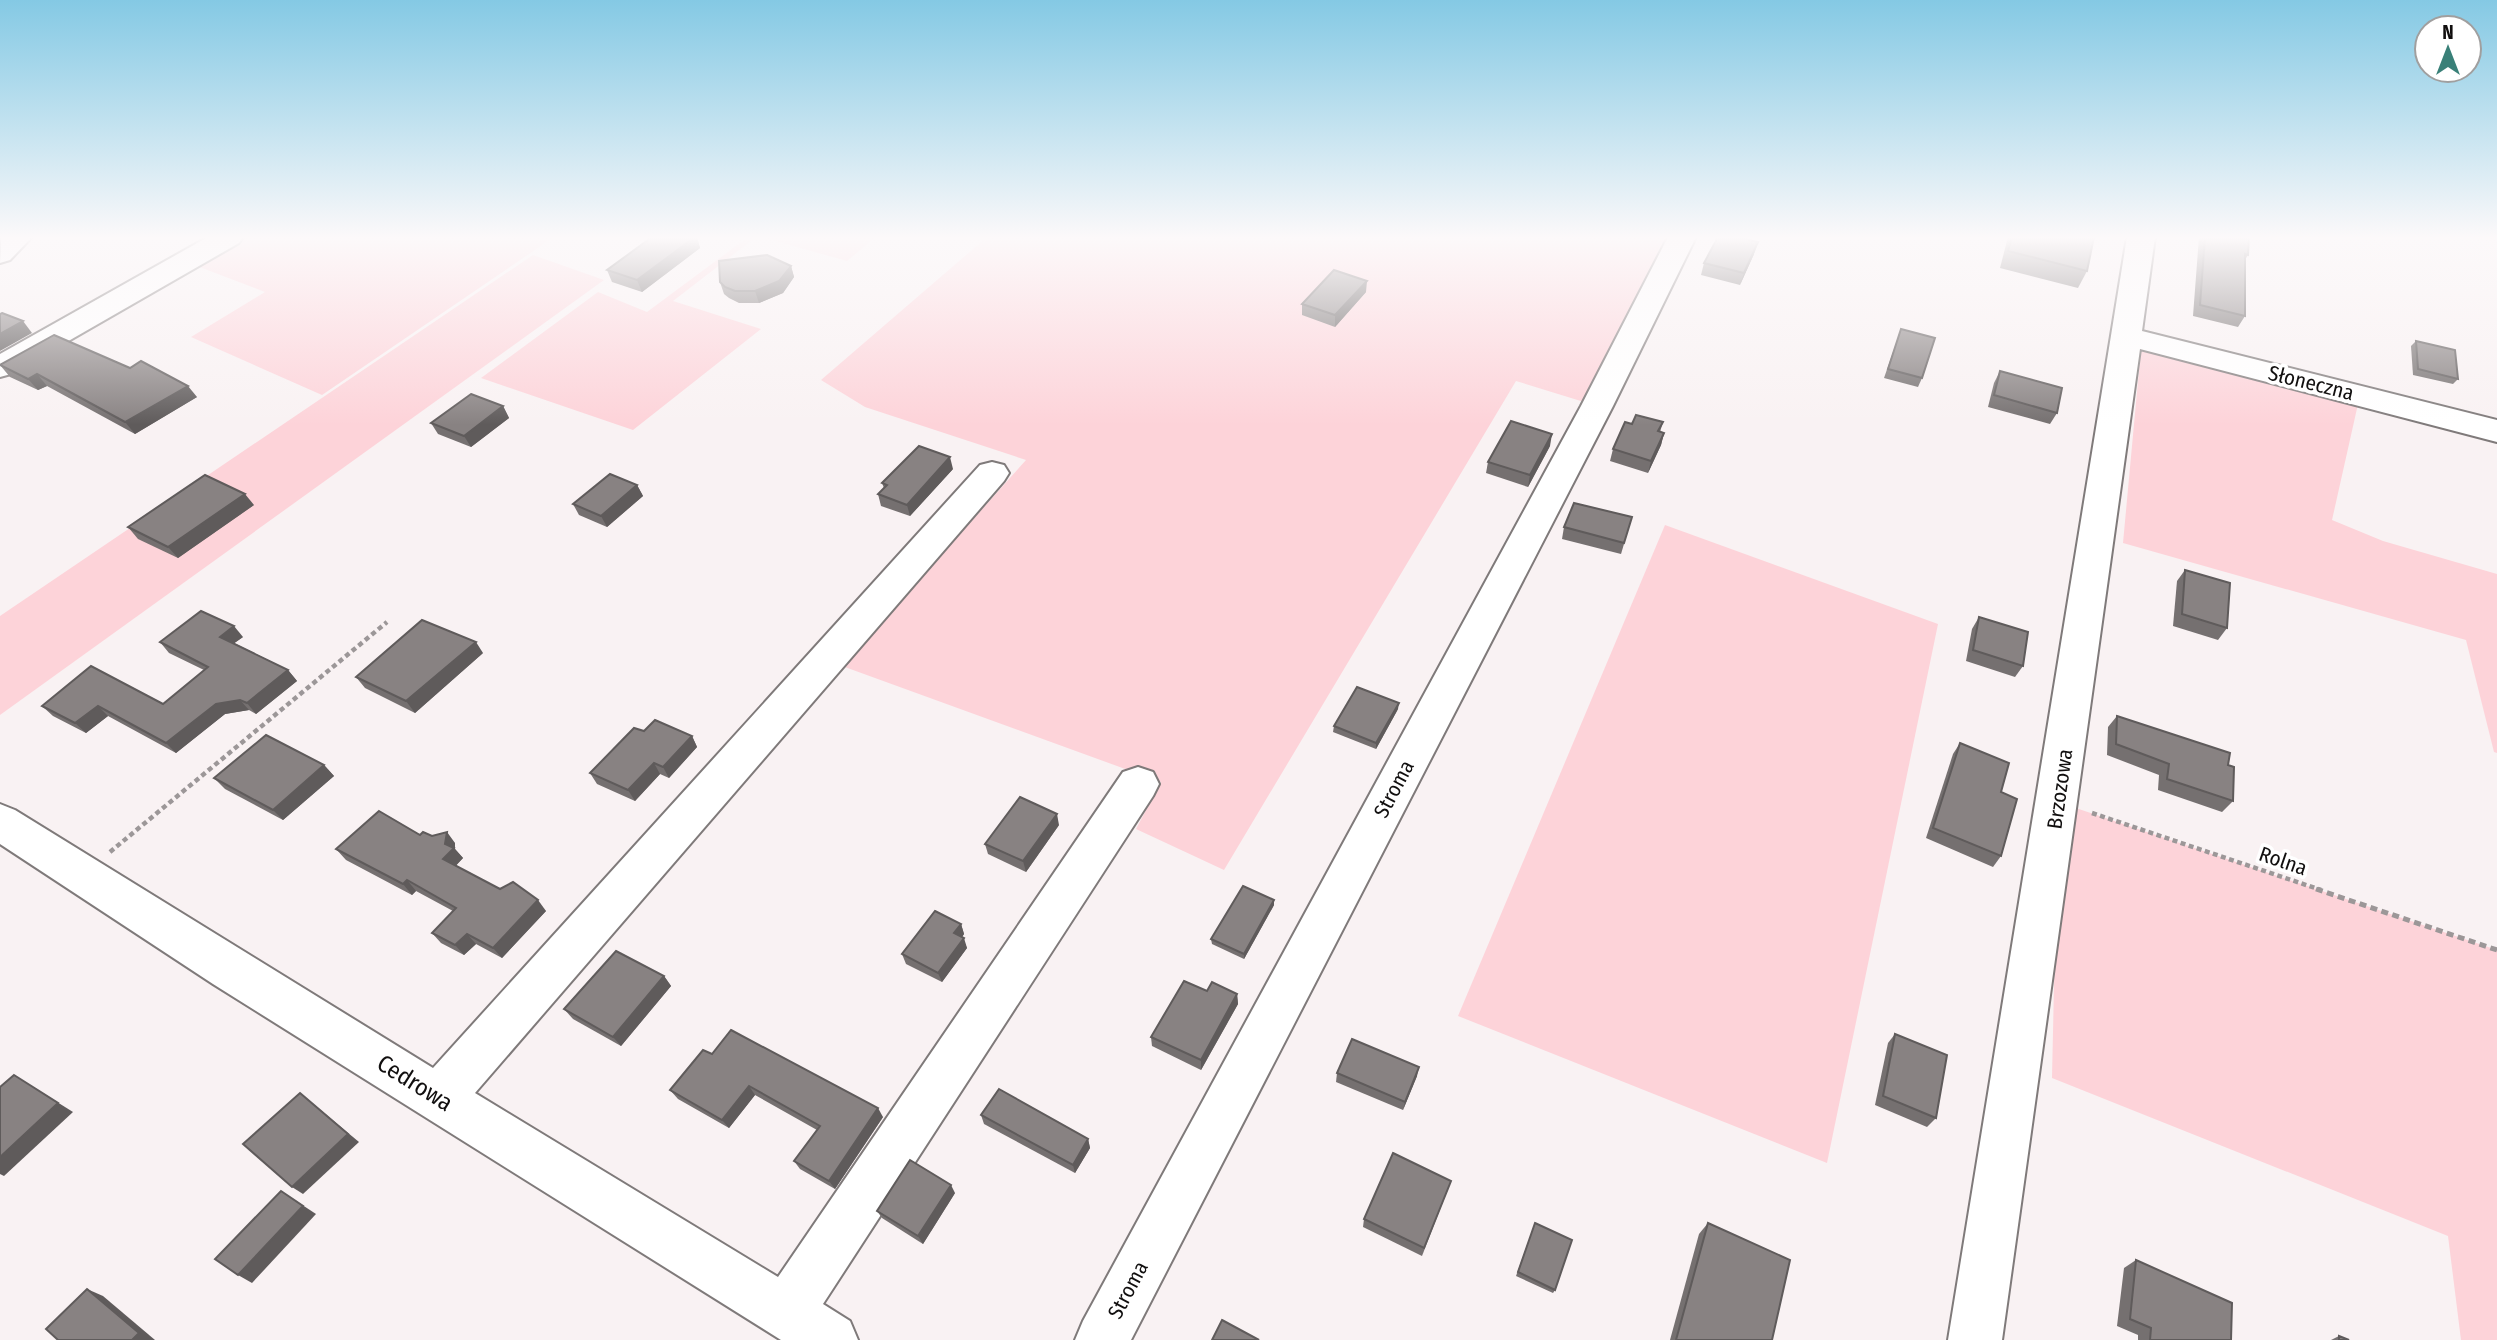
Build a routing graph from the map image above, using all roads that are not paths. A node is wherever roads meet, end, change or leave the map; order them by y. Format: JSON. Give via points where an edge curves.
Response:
{"nodes":[{"id":1,"x":119,"y":300,"type":"edge"},
{"id":2,"x":1651,"y":300,"type":"edge"},
{"id":3,"x":2132,"y":300,"type":"edge"},
{"id":4,"x":2126,"y":336,"type":"junction"},
{"id":5,"x":0,"y":367,"type":"edge"},
{"id":6,"x":2497,"y":431,"type":"edge"},
{"id":7,"x":992,"y":474,"type":"dead end"},
{"id":8,"x":1138,"y":784,"type":"dead end"},
{"id":9,"x":0,"y":822,"type":"edge"},
{"id":10,"x":439,"y":1098,"type":"junction"},
{"id":11,"x":786,"y":1312,"type":"junction"},
{"id":12,"x":831,"y":1340,"type":"edge"},
{"id":13,"x":1102,"y":1340,"type":"edge"},
{"id":14,"x":1975,"y":1340,"type":"edge"}],
"edges":[{"from":1,"to":5,"type":"street"},
{"from":2,"to":13,"type":"street","name":"Stroma"},
{"from":3,"to":4,"type":"street","name":"Brzozowa"},
{"from":4,"to":6,"type":"street","name":"Słoneczna"},
{"from":4,"to":14,"type":"street","name":"Brzozowa"},
{"from":7,"to":10,"type":"street"},
{"from":8,"to":11,"type":"street"},
{"from":9,"to":10,"type":"street","name":"Cedrowa"},
{"from":10,"to":11,"type":"street","name":"Cedrowa"},
{"from":11,"to":12,"type":"street","name":"Cedrowa"}]}
